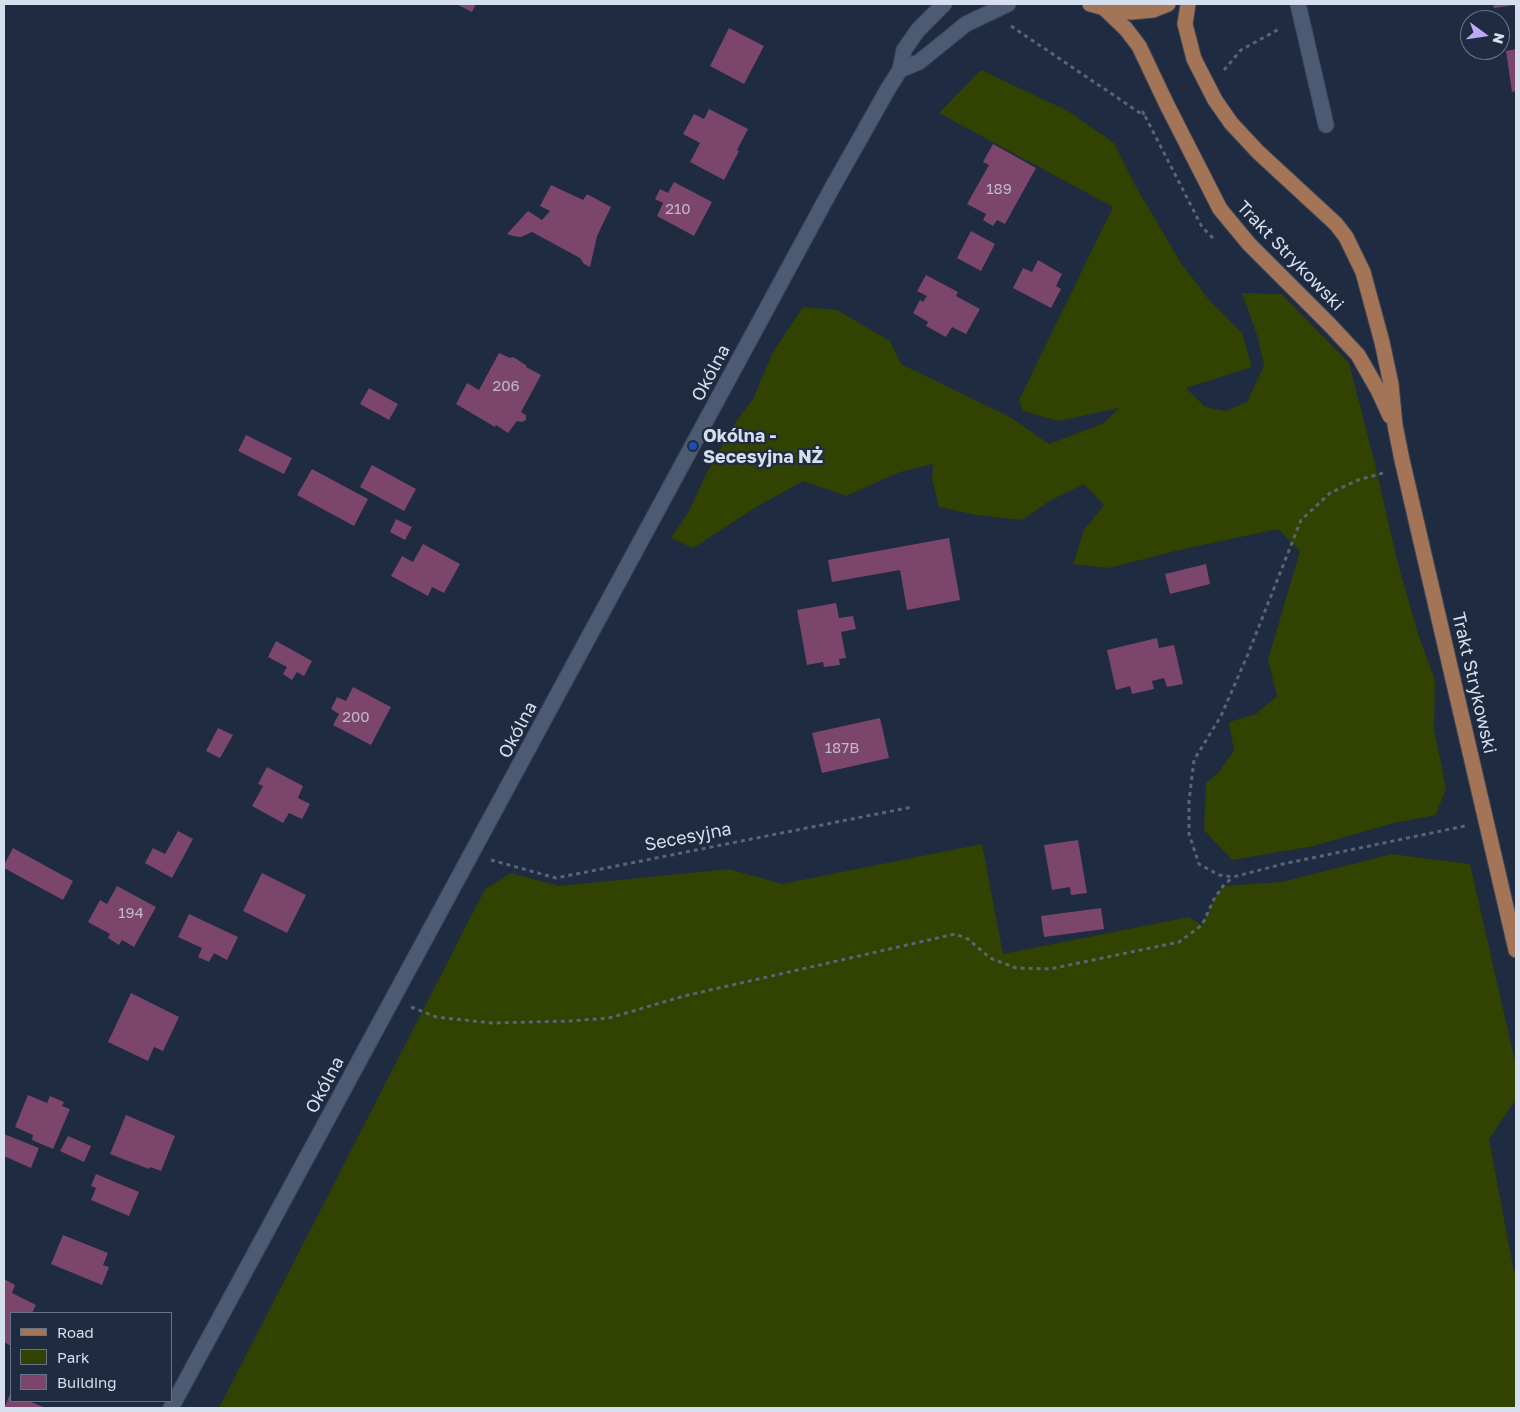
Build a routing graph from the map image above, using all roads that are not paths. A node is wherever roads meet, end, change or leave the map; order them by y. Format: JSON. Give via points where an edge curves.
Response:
{"nodes":[{"id":1,"x":944,"y":4,"type":"edge"},
{"id":2,"x":1008,"y":4,"type":"edge"},
{"id":3,"x":1168,"y":4,"type":"edge"},
{"id":4,"x":1188,"y":4,"type":"edge"},
{"id":5,"x":1298,"y":4,"type":"edge"},
{"id":6,"x":1096,"y":6,"type":"edge"},
{"id":7,"x":900,"y":70,"type":"junction"},
{"id":8,"x":1326,"y":125,"type":"dead end"},
{"id":9,"x":1395,"y":425,"type":"junction"},
{"id":10,"x":1516,"y":950,"type":"edge"},
{"id":11,"x":171,"y":1408,"type":"edge"}],
"edges":[{"from":1,"to":7,"type":"street","name":"Okólna","via":[[918,30],[904,50]]},
{"from":2,"to":7,"type":"street","via":[[966,24],[919,62]]},
{"from":3,"to":6,"type":"main road","via":[[1153,10],[1132,12]]},
{"from":4,"to":9,"type":"main road","name":"Trakt Strykowski","via":[[1185,24],[1194,59],[1223,112],[1258,152],[1336,224],[1354,252],[1363,272],[1382,342]]},
{"from":5,"to":8,"type":"street"},
{"from":6,"to":9,"type":"main road","name":"Trakt Strykowski","via":[[1126,29],[1139,46],[1220,209],[1249,244],[1358,355]]},
{"from":7,"to":11,"type":"street","name":"Okólna","via":[[840,174]]},
{"from":9,"to":10,"type":"main road","name":"Trakt Strykowski"}]}
